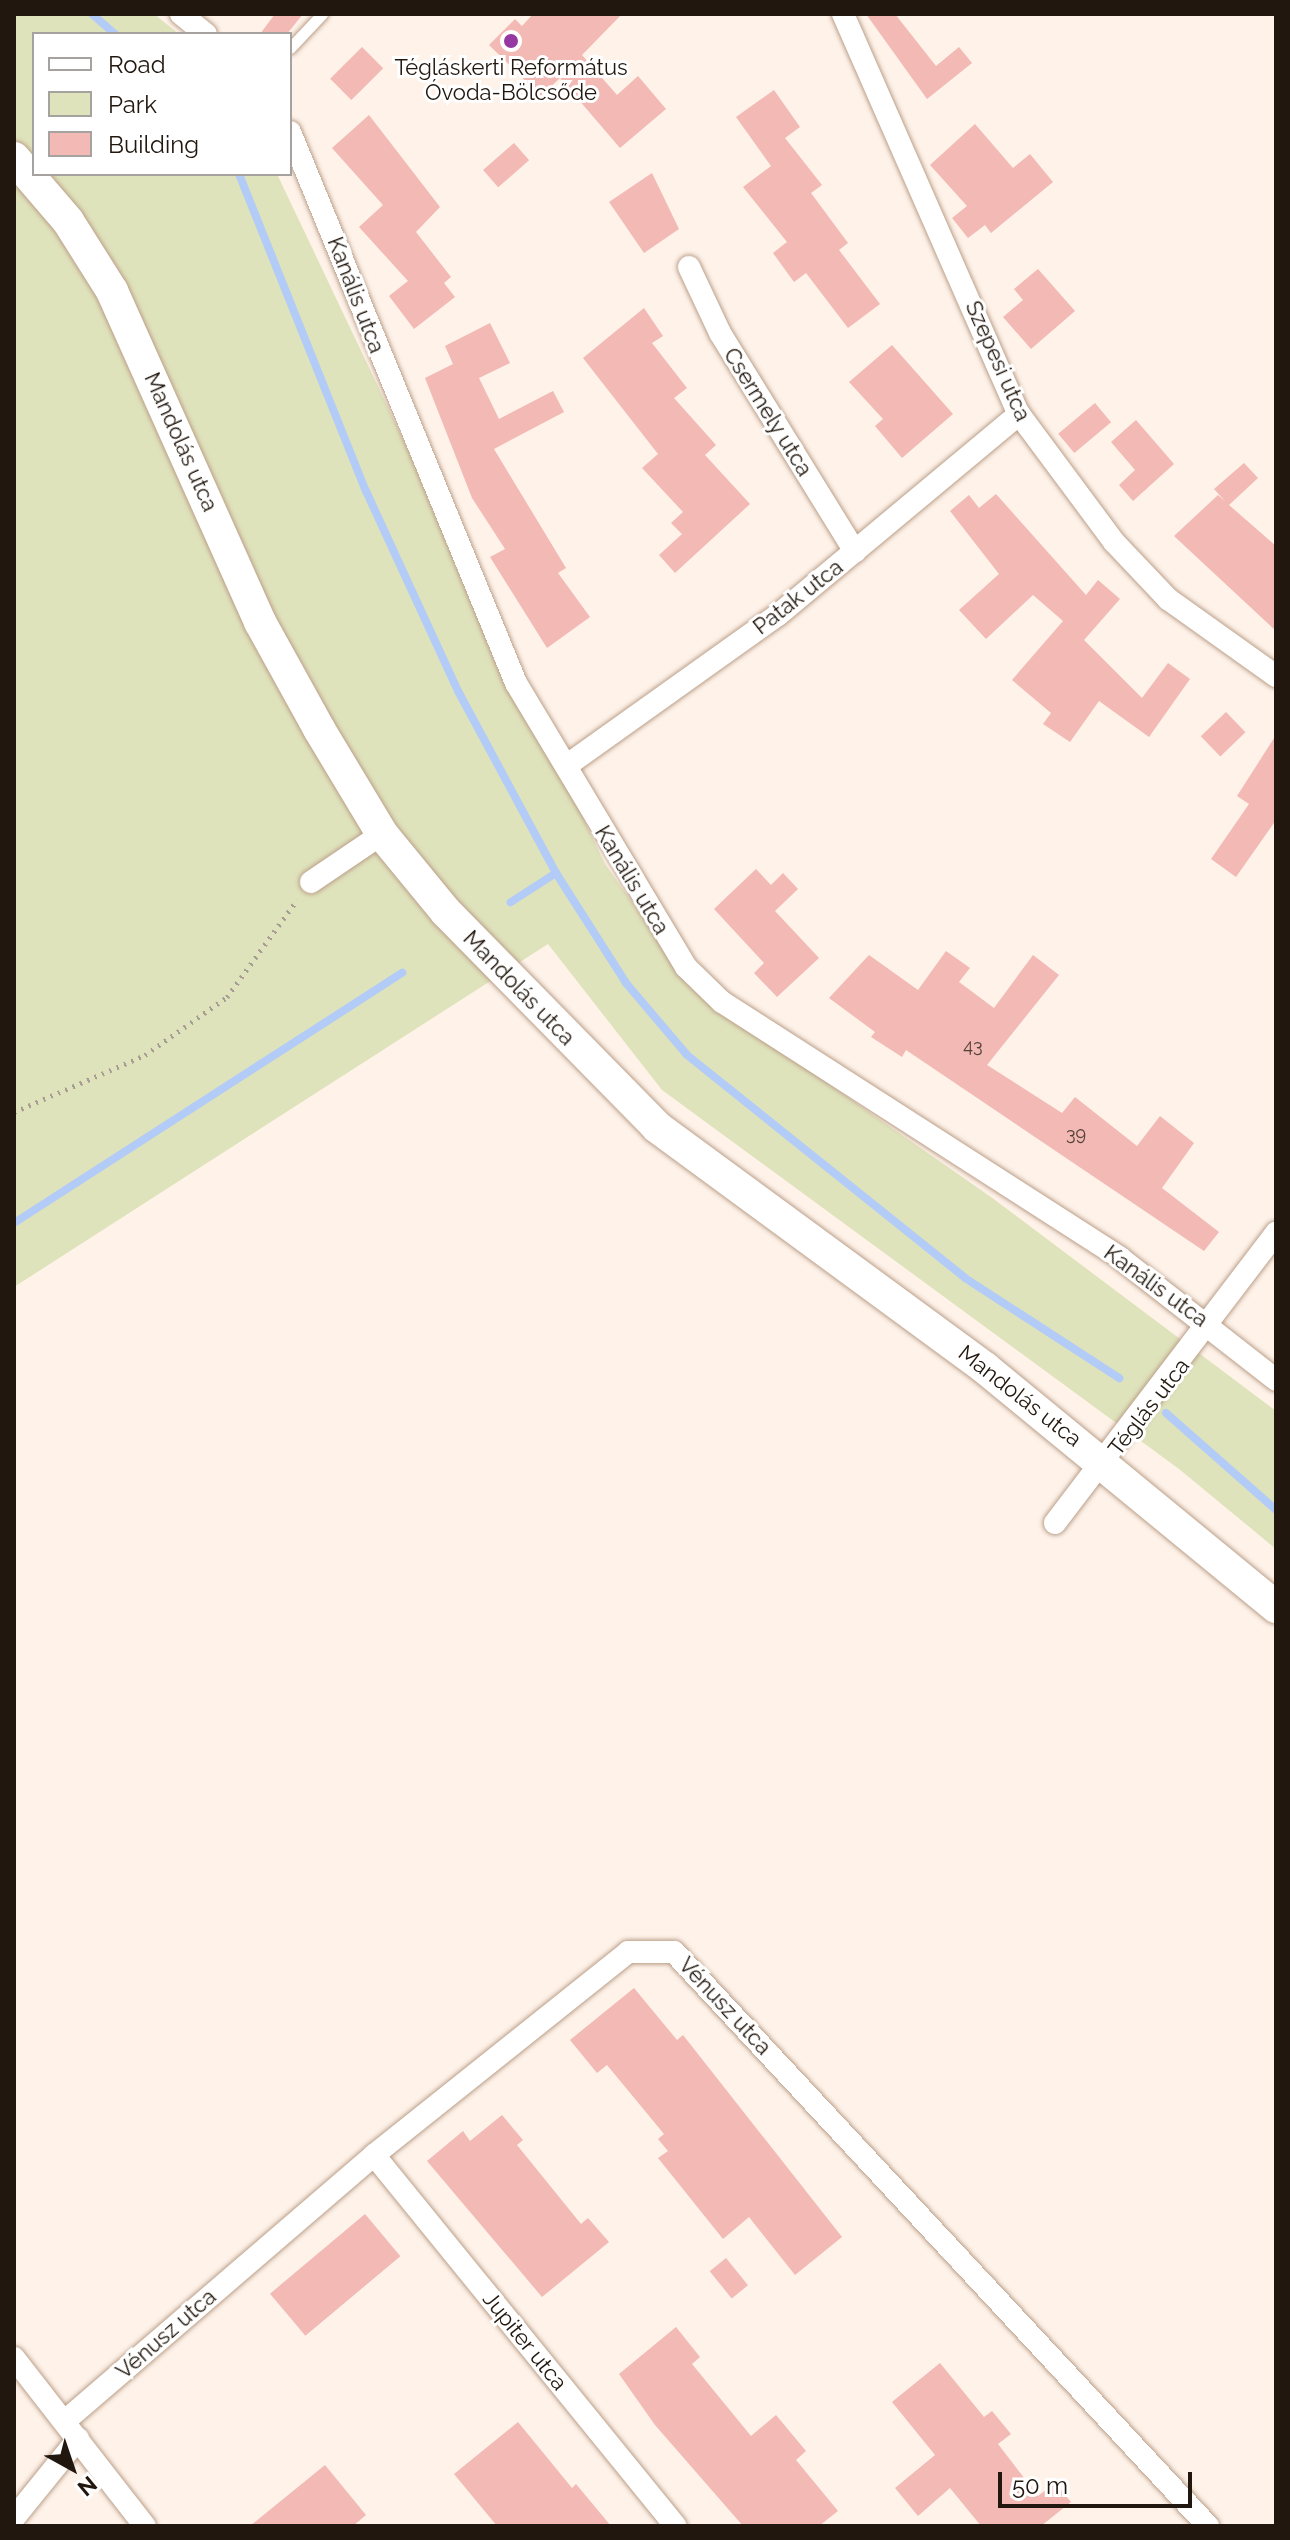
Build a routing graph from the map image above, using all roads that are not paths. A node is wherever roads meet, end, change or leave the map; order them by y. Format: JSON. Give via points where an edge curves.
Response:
{"nodes":[{"id":1,"x":181,"y":14,"type":"edge"},
{"id":2,"x":322,"y":14,"type":"edge"},
{"id":3,"x":843,"y":14,"type":"edge"},
{"id":4,"x":204,"y":32,"type":"edge"},
{"id":5,"x":292,"y":46,"type":"edge"},
{"id":6,"x":292,"y":137,"type":"edge"},
{"id":7,"x":14,"y":158,"type":"edge"},
{"id":8,"x":689,"y":267,"type":"dead end"},
{"id":9,"x":1019,"y":414,"type":"junction"},
{"id":10,"x":855,"y":552,"type":"junction"},
{"id":11,"x":1276,"y":676,"type":"edge"},
{"id":12,"x":566,"y":766,"type":"junction"},
{"id":13,"x":382,"y":834,"type":"junction"},
{"id":14,"x":311,"y":882,"type":"road end"},
{"id":15,"x":1276,"y":1233,"type":"edge"},
{"id":16,"x":1210,"y":1325,"type":"junction"},
{"id":17,"x":1276,"y":1380,"type":"edge"},
{"id":18,"x":1106,"y":1462,"type":"junction"},
{"id":19,"x":1055,"y":1523,"type":"dead end"},
{"id":20,"x":1276,"y":1607,"type":"edge"},
{"id":21,"x":374,"y":2155,"type":"junction"},
{"id":22,"x":14,"y":2358,"type":"edge"},
{"id":23,"x":71,"y":2430,"type":"junction"},
{"id":24,"x":14,"y":2518,"type":"edge"},
{"id":25,"x":145,"y":2526,"type":"edge"},
{"id":26,"x":675,"y":2526,"type":"edge"},
{"id":27,"x":1208,"y":2526,"type":"edge"}],
"edges":[{"from":1,"to":4,"type":"street"},
{"from":2,"to":5,"type":"lane"},
{"from":3,"to":9,"type":"street","name":"Szepesi utca"},
{"from":6,"to":12,"type":"street","name":"Kanális utca","via":[[473,585],[516,683]]},
{"from":7,"to":13,"type":"street","name":"Mandolás utca","via":[[68,221],[112,291],[260,622]]},
{"from":8,"to":10,"type":"street","name":"Csermely utca","via":[[720,333]]},
{"from":9,"to":10,"type":"street","name":"Patak utca"},
{"from":9,"to":11,"type":"street","name":"Szepesi utca","via":[[1114,542],[1168,599]]},
{"from":10,"to":12,"type":"street","name":"Patak utca"},
{"from":12,"to":16,"type":"street","name":"Kanális utca","via":[[656,923],[722,1002],[1011,1184]]},
{"from":13,"to":14,"type":"street"},
{"from":13,"to":18,"type":"street","name":"Mandolás utca","via":[[512,984],[657,1127]]},
{"from":15,"to":16,"type":"street","name":"Téglás utca"},
{"from":16,"to":17,"type":"street","name":"Kanális utca"},
{"from":16,"to":18,"type":"street","name":"Téglás utca"},
{"from":18,"to":19,"type":"street","name":"Téglás utca"},
{"from":18,"to":20,"type":"street","name":"Mandolás utca"},
{"from":21,"to":23,"type":"street","name":"Vénusz utca"},
{"from":21,"to":26,"type":"street","name":"Jupiter utca"},
{"from":21,"to":27,"type":"street","name":"Vénusz utca","via":[[628,1952],[674,1952]]},
{"from":22,"to":23,"type":"street"},
{"from":23,"to":24,"type":"street","name":"Vénusz utca"},
{"from":23,"to":25,"type":"street"}]}
